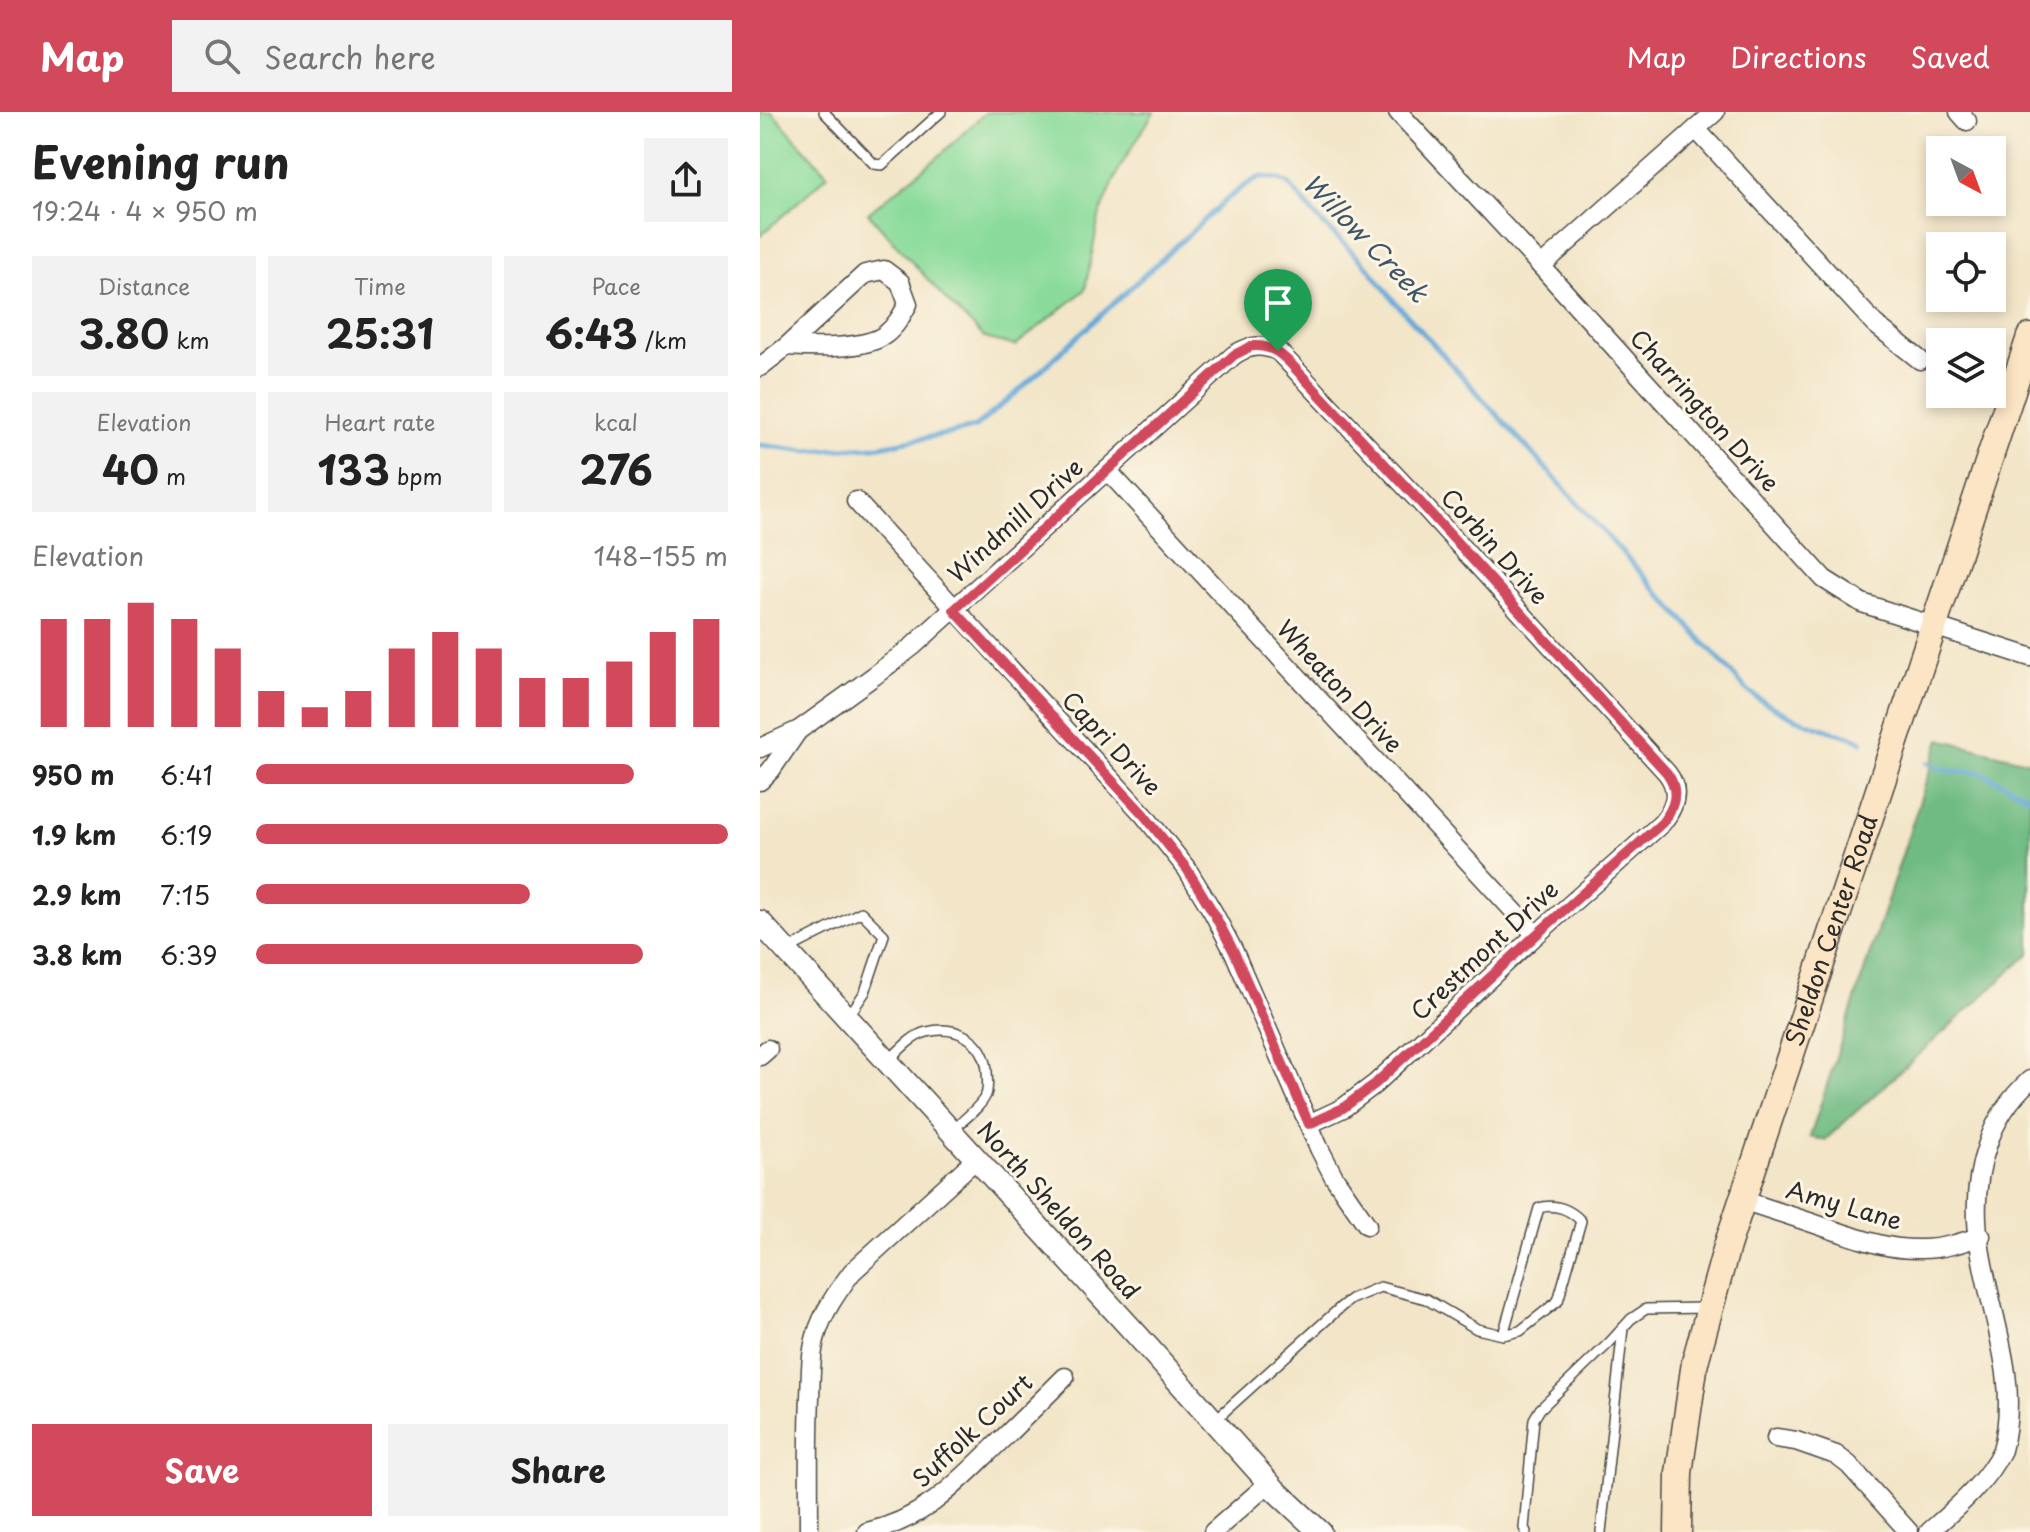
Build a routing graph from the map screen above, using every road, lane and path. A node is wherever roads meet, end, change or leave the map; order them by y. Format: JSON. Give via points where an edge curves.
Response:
{"nodes":[{"id":1,"x":824,"y":112,"type":"edge"},
{"id":2,"x":941,"y":112,"type":"edge"},
{"id":3,"x":1715,"y":112,"type":"edge"},
{"id":4,"x":1402,"y":113,"type":"edge"},
{"id":5,"x":1696,"y":129,"type":"junction"},
{"id":6,"x":1541,"y":266,"type":"junction"},
{"id":7,"x":2030,"y":337,"type":"edge"},
{"id":8,"x":787,"y":346,"type":"junction"},
{"id":9,"x":1261,"y":346,"type":"joint"},
{"id":10,"x":1920,"y":360,"type":"dead end"},
{"id":11,"x":760,"y":367,"type":"edge"},
{"id":12,"x":1107,"y":470,"type":"junction"},
{"id":13,"x":856,"y":501,"type":"dead end"},
{"id":14,"x":954,"y":610,"type":"junction"},
{"id":15,"x":1935,"y":625,"type":"junction"},
{"id":16,"x":2030,"y":657,"type":"edge"},
{"id":17,"x":799,"y":730,"type":"junction"},
{"id":18,"x":760,"y":748,"type":"edge"},
{"id":19,"x":760,"y":781,"type":"edge"},
{"id":20,"x":1676,"y":796,"type":"joint"},
{"id":21,"x":760,"y":922,"type":"edge"},
{"id":22,"x":1536,"y":935,"type":"junction"},
{"id":23,"x":785,"y":951,"type":"junction"},
{"id":24,"x":847,"y":1018,"type":"junction"},
{"id":25,"x":887,"y":1062,"type":"junction"},
{"id":26,"x":2030,"y":1080,"type":"edge"},
{"id":27,"x":1309,"y":1124,"type":"junction"},
{"id":28,"x":951,"y":1132,"type":"junction"},
{"id":29,"x":976,"y":1159,"type":"junction"},
{"id":30,"x":1742,"y":1200,"type":"junction"},
{"id":31,"x":1367,"y":1225,"type":"dead end"},
{"id":32,"x":1981,"y":1236,"type":"junction"},
{"id":33,"x":1709,"y":1308,"type":"junction"},
{"id":34,"x":1623,"y":1328,"type":"junction"},
{"id":35,"x":1503,"y":1335,"type":"junction"},
{"id":36,"x":1065,"y":1377,"type":"dead end"},
{"id":37,"x":2024,"y":1390,"type":"edge"},
{"id":38,"x":1214,"y":1421,"type":"junction"},
{"id":39,"x":1776,"y":1438,"type":"dead end"},
{"id":40,"x":1269,"y":1483,"type":"junction"},
{"id":41,"x":809,"y":1532,"type":"edge"},
{"id":42,"x":867,"y":1532,"type":"edge"},
{"id":43,"x":1213,"y":1532,"type":"edge"},
{"id":44,"x":1320,"y":1532,"type":"edge"},
{"id":45,"x":1526,"y":1532,"type":"edge"},
{"id":46,"x":1601,"y":1532,"type":"edge"},
{"id":47,"x":1678,"y":1532,"type":"edge"},
{"id":48,"x":1909,"y":1532,"type":"edge"},
{"id":49,"x":1929,"y":1532,"type":"edge"}],
"edges":[{"from":1,"to":2,"type":"lane","via":[[874,164],[882,165]]},
{"from":3,"to":5,"type":"street"},
{"from":4,"to":6,"type":"street","name":"Charrington Drive"},
{"from":5,"to":6,"type":"street"},
{"from":5,"to":10,"type":"street","via":[[1875,324]]},
{"from":6,"to":15,"type":"street","name":"Charrington Drive","via":[[1824,579],[1862,603]]},
{"from":7,"to":15,"type":"main road","name":"Sheldon Center Road"},
{"from":8,"to":8,"type":"street","via":[[865,274],[884,270],[900,282],[908,304],[884,336],[842,346]]},
{"from":8,"to":11,"type":"street"},
{"from":9,"to":12,"type":"street","name":"Windmill Drive","via":[[1234,355]]},
{"from":9,"to":20,"type":"street","name":"Corbin Drive","via":[[1278,351],[1421,503],[1667,773]]},
{"from":12,"to":14,"type":"street","name":"Windmill Drive"},
{"from":12,"to":22,"type":"street","name":"Wheaton Drive"},
{"from":13,"to":14,"type":"street","name":"Capri Drive"},
{"from":14,"to":17,"type":"street","name":"Windmill Drive"},
{"from":14,"to":27,"type":"street","name":"Capri Drive","via":[[1144,815],[1187,869],[1234,952]]},
{"from":15,"to":16,"type":"street","name":"Charrington Drive"},
{"from":15,"to":30,"type":"main road","name":"Sheldon Center Road"},
{"from":17,"to":18,"type":"street","name":"Windmill Drive"},
{"from":17,"to":19,"type":"street","name":"Windmill Drive"},
{"from":20,"to":22,"type":"street","name":"Crestmont Drive","via":[[1662,823]]},
{"from":21,"to":23,"type":"street","name":"North Sheldon Road"},
{"from":22,"to":27,"type":"street","name":"Crestmont Drive","via":[[1375,1084]]},
{"from":23,"to":24,"type":"street","name":"North Sheldon Road"},
{"from":23,"to":24,"type":"lane","via":[[861,912],[884,935],[865,992]]},
{"from":24,"to":25,"type":"street","name":"North Sheldon Road"},
{"from":25,"to":28,"type":"street","name":"North Sheldon Road"},
{"from":25,"to":28,"type":"lane","via":[[927,1032],[961,1032],[977,1045],[986,1063],[985,1098]]},
{"from":26,"to":32,"type":"street","via":[[2005,1109],[1984,1153],[1977,1201]]},
{"from":27,"to":31,"type":"street","name":"Capri Drive","via":[[1334,1177]]},
{"from":28,"to":29,"type":"street","name":"North Sheldon Road"},
{"from":29,"to":38,"type":"street","name":"North Sheldon Road"},
{"from":29,"to":41,"type":"street","via":[[852,1272],[823,1316],[812,1356]]},
{"from":30,"to":32,"type":"street","name":"Amy Lane","via":[[1896,1248],[1939,1248]]},
{"from":30,"to":33,"type":"main road","name":"Sheldon Center Road"},
{"from":32,"to":37,"type":"street"},
{"from":33,"to":34,"type":"lane","via":[[1646,1309]]},
{"from":33,"to":47,"type":"main road","name":"Sheldon Center Road","via":[[1685,1426]]},
{"from":34,"to":45,"type":"lane","via":[[1534,1419]]},
{"from":34,"to":46,"type":"lane"},
{"from":35,"to":35,"type":"lane","via":[[1520,1331],[1558,1301],[1581,1221],[1573,1212],[1549,1205],[1539,1208]]},
{"from":35,"to":38,"type":"lane","via":[[1477,1329],[1426,1299],[1380,1287],[1342,1306]]},
{"from":36,"to":42,"type":"street","name":"Suffolk Court","via":[[946,1494],[918,1513]]},
{"from":37,"to":49,"type":"street","via":[[1994,1464]]},
{"from":38,"to":40,"type":"street","name":"North Sheldon Road"},
{"from":39,"to":48,"type":"street","via":[[1836,1455]]},
{"from":40,"to":43,"type":"street"},
{"from":40,"to":44,"type":"street","name":"North Sheldon Road"}]}
